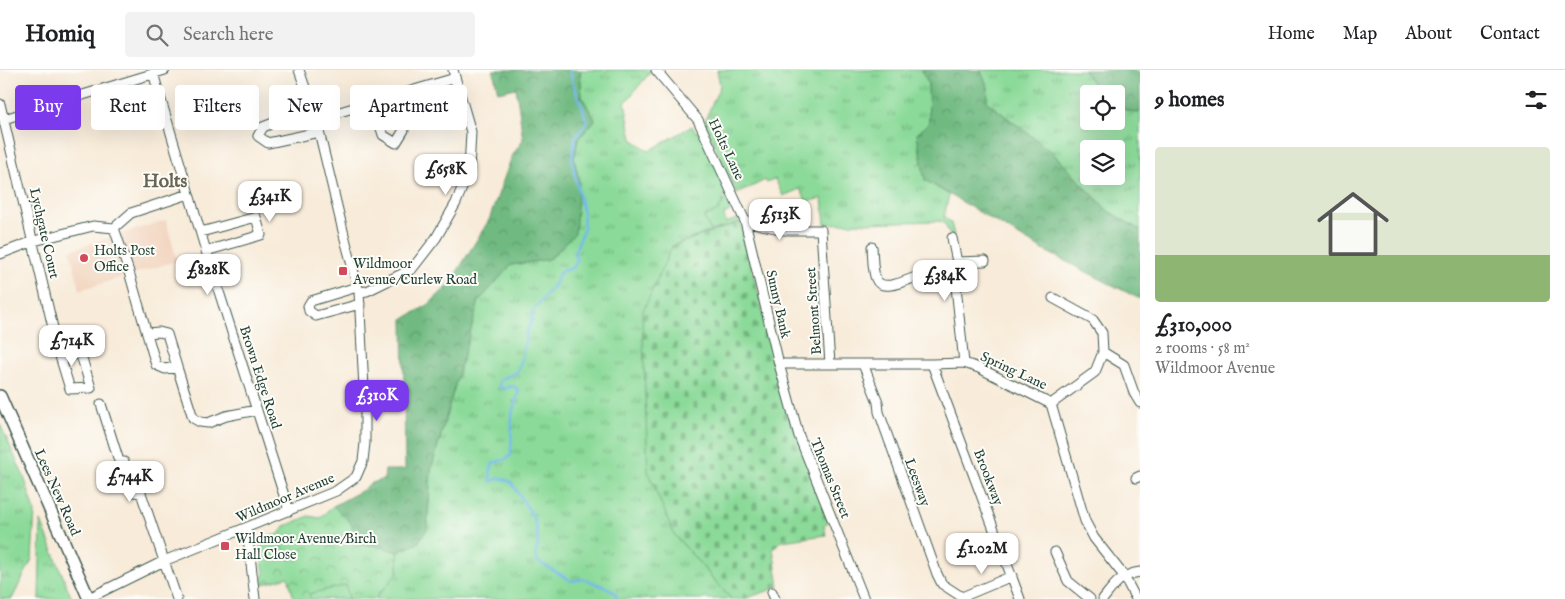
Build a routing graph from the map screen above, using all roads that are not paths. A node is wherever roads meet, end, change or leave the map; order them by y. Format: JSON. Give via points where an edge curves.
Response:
{"nodes":[{"id":1,"x":165,"y":70,"type":"edge"},
{"id":2,"x":299,"y":70,"type":"edge"},
{"id":3,"x":656,"y":70,"type":"edge"},
{"id":4,"x":153,"y":73,"type":"junction"},
{"id":5,"x":454,"y":74,"type":"edge"},
{"id":6,"x":304,"y":85,"type":"edge"},
{"id":7,"x":424,"y":85,"type":"edge"},
{"id":8,"x":0,"y":104,"type":"edge"},
{"id":9,"x":4,"y":119,"type":"junction"},
{"id":10,"x":269,"y":125,"type":"edge"},
{"id":11,"x":381,"y":130,"type":"edge"},
{"id":12,"x":404,"y":130,"type":"edge"},
{"id":13,"x":319,"y":132,"type":"joint"},
{"id":14,"x":189,"y":194,"type":"junction"},
{"id":15,"x":745,"y":221,"type":"junction"},
{"id":16,"x":114,"y":228,"type":"junction"},
{"id":17,"x":201,"y":232,"type":"junction"},
{"id":18,"x":952,"y":238,"type":"dead end"},
{"id":19,"x":34,"y":241,"type":"junction"},
{"id":20,"x":872,"y":247,"type":"dead end"},
{"id":21,"x":206,"y":251,"type":"junction"},
{"id":22,"x":0,"y":254,"type":"edge"},
{"id":23,"x":985,"y":261,"type":"dead end"},
{"id":24,"x":956,"y":262,"type":"junction"},
{"id":25,"x":955,"y":277,"type":"junction"},
{"id":26,"x":358,"y":289,"type":"junction"},
{"id":27,"x":1053,"y":298,"type":"dead end"},
{"id":28,"x":360,"y":304,"type":"junction"},
{"id":29,"x":148,"y":333,"type":"junction"},
{"id":30,"x":1102,"y":352,"type":"junction"},
{"id":31,"x":59,"y":353,"type":"junction"},
{"id":32,"x":964,"y":363,"type":"junction"},
{"id":33,"x":779,"y":364,"type":"junction"},
{"id":34,"x":830,"y":364,"type":"junction"},
{"id":35,"x":863,"y":364,"type":"junction"},
{"id":36,"x":932,"y":364,"type":"junction"},
{"id":37,"x":177,"y":368,"type":"junction"},
{"id":38,"x":0,"y":396,"type":"edge"},
{"id":39,"x":1140,"y":403,"type":"edge"},
{"id":40,"x":101,"y":404,"type":"dead end"},
{"id":41,"x":1051,"y":404,"type":"junction"},
{"id":42,"x":257,"y":410,"type":"junction"},
{"id":43,"x":289,"y":511,"type":"junction"},
{"id":44,"x":247,"y":529,"type":"junction"},
{"id":45,"x":1055,"y":552,"type":"dead end"},
{"id":46,"x":164,"y":561,"type":"junction"},
{"id":47,"x":1140,"y":572,"type":"edge"},
{"id":48,"x":1012,"y":576,"type":"junction"},
{"id":49,"x":1124,"y":576,"type":"junction"},
{"id":50,"x":89,"y":598,"type":"edge"},
{"id":51,"x":961,"y":598,"type":"edge"},
{"id":52,"x":177,"y":599,"type":"edge"},
{"id":53,"x":255,"y":599,"type":"edge"},
{"id":54,"x":864,"y":599,"type":"edge"},
{"id":55,"x":1020,"y":599,"type":"edge"},
{"id":56,"x":1090,"y":599,"type":"edge"},
{"id":57,"x":1104,"y":599,"type":"edge"},
{"id":58,"x":1136,"y":599,"type":"edge"}],
"edges":[{"from":1,"to":4,"type":"street"},
{"from":2,"to":6,"type":"street","name":"Wildmoor Avenue"},
{"from":3,"to":15,"type":"street","name":"Holts Lane","via":[[698,120]]},
{"from":4,"to":9,"type":"street"},
{"from":4,"to":14,"type":"street","name":"Brown Edge Road"},
{"from":5,"to":7,"type":"street"},
{"from":5,"to":26,"type":"street","via":[[471,132],[469,170],[456,203],[436,238],[412,269],[367,291]]},
{"from":8,"to":9,"type":"street","name":"Lychgate Court"},
{"from":9,"to":19,"type":"street","name":"Lychgate Court"},
{"from":10,"to":13,"type":"street","via":[[263,127],[258,136],[268,142]]},
{"from":11,"to":12,"type":"street","via":[[383,135],[396,142]]},
{"from":13,"to":26,"type":"street","name":"Wildmoor Avenue"},
{"from":14,"to":16,"type":"street","via":[[131,213]]},
{"from":14,"to":17,"type":"street","name":"Brown Edge Road"},
{"from":15,"to":33,"type":"street","name":"Sunny Bank"},
{"from":15,"to":34,"type":"street","name":"Belmont Street","via":[[784,230],[821,230]]},
{"from":16,"to":19,"type":"street","via":[[93,226]]},
{"from":16,"to":29,"type":"street"},
{"from":17,"to":21,"type":"street","name":"Brown Edge Road"},
{"from":17,"to":21,"type":"street","via":[[256,217],[261,236]]},
{"from":18,"to":24,"type":"street"},
{"from":19,"to":22,"type":"street"},
{"from":19,"to":31,"type":"street","name":"Lychgate Court"},
{"from":20,"to":25,"type":"street","via":[[879,283],[897,284],[919,276]]},
{"from":21,"to":42,"type":"street","name":"Brown Edge Road"},
{"from":23,"to":24,"type":"street"},
{"from":24,"to":25,"type":"street"},
{"from":25,"to":32,"type":"street"},
{"from":26,"to":28,"type":"street","name":"Wildmoor Avenue"},
{"from":26,"to":28,"type":"street","via":[[311,301],[308,306],[316,316]]},
{"from":27,"to":30,"type":"street","via":[[1093,320],[1102,333]]},
{"from":28,"to":43,"type":"street","name":"Wildmoor Avenue","via":[[365,442],[360,470],[346,486]]},
{"from":29,"to":37,"type":"street","via":[[167,334]]},
{"from":29,"to":37,"type":"street","via":[[156,365],[165,369]]},
{"from":30,"to":39,"type":"street","via":[[1124,365]]},
{"from":30,"to":41,"type":"street","via":[[1094,372]]},
{"from":31,"to":31,"type":"street","name":"Lychgate Court","via":[[82,355],[90,388],[70,389]]},
{"from":32,"to":36,"type":"street","name":"Spring Lane"},
{"from":32,"to":41,"type":"street","name":"Spring Lane"},
{"from":33,"to":34,"type":"street","name":"Spring Lane"},
{"from":33,"to":54,"type":"street","name":"Thomas Street","via":[[799,436]]},
{"from":34,"to":35,"type":"street","name":"Spring Lane"},
{"from":35,"to":36,"type":"street","name":"Spring Lane"},
{"from":35,"to":51,"type":"street","name":"Leesway","via":[[937,574],[942,584]]},
{"from":36,"to":48,"type":"street","name":"Brookway"},
{"from":37,"to":42,"type":"street","via":[[193,418],[200,422],[208,423]]},
{"from":38,"to":50,"type":"street","name":"Lees New Road"},
{"from":40,"to":46,"type":"street","via":[[118,461],[124,462],[134,492],[141,493]]},
{"from":41,"to":49,"type":"street","name":"Spring Lane","via":[[1085,521]]},
{"from":42,"to":43,"type":"street","name":"Brown Edge Road"},
{"from":43,"to":44,"type":"street","name":"Wildmoor Avenue"},
{"from":44,"to":46,"type":"street","name":"Wildmoor Avenue"},
{"from":44,"to":53,"type":"street"},
{"from":45,"to":56,"type":"street","via":[[1068,581]]},
{"from":46,"to":50,"type":"street","name":"Wildmoor Avenue"},
{"from":46,"to":52,"type":"street"},
{"from":47,"to":49,"type":"street"},
{"from":48,"to":51,"type":"street"},
{"from":48,"to":55,"type":"street","name":"Brookway"},
{"from":49,"to":57,"type":"street"},
{"from":49,"to":58,"type":"street","name":"Spring Lane"}]}
